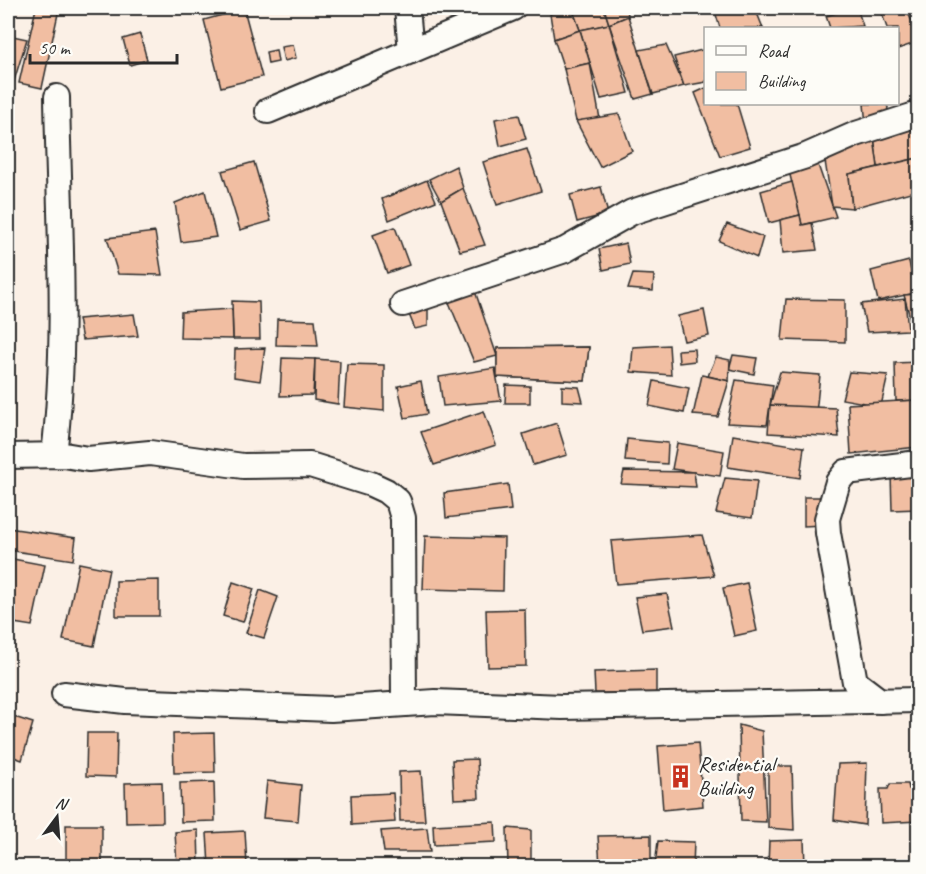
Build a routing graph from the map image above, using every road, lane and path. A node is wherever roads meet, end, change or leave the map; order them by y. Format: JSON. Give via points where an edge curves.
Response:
{"nodes":[{"id":1,"x":407,"y":8,"type":"edge"},
{"id":2,"x":513,"y":8,"type":"edge"},
{"id":3,"x":411,"y":51,"type":"junction"},
{"id":4,"x":57,"y":97,"type":"dead end"},
{"id":5,"x":268,"y":111,"type":"dead end"},
{"id":6,"x":918,"y":114,"type":"edge"},
{"id":7,"x":403,"y":304,"type":"dead end"},
{"id":8,"x":54,"y":455,"type":"junction"},
{"id":9,"x":8,"y":456,"type":"edge"},
{"id":10,"x":918,"y":463,"type":"edge"},
{"id":11,"x":855,"y":682,"type":"junction"},
{"id":12,"x":64,"y":694,"type":"dead end"},
{"id":13,"x":918,"y":699,"type":"edge"},
{"id":14,"x":880,"y":701,"type":"junction"},
{"id":15,"x":840,"y":703,"type":"junction"},
{"id":16,"x":404,"y":704,"type":"junction"}],
"edges":[{"from":1,"to":3,"type":"street"},
{"from":2,"to":3,"type":"street"},
{"from":3,"to":5,"type":"street"},
{"from":4,"to":8,"type":"street","via":[[63,318]]},
{"from":6,"to":7,"type":"street","via":[[856,134],[806,156],[632,212],[566,250]]},
{"from":8,"to":9,"type":"street"},
{"from":8,"to":16,"type":"street","via":[[88,459],[150,453],[243,466],[310,465],[386,491],[398,501],[403,518]]},
{"from":10,"to":11,"type":"street","via":[[846,472],[838,482],[827,519]]},
{"from":11,"to":14,"type":"street"},
{"from":11,"to":15,"type":"street"},
{"from":12,"to":16,"type":"street","via":[[125,701],[331,709]]},
{"from":13,"to":14,"type":"street"},
{"from":14,"to":15,"type":"street"},
{"from":15,"to":16,"type":"street","via":[[562,707]]}]}
